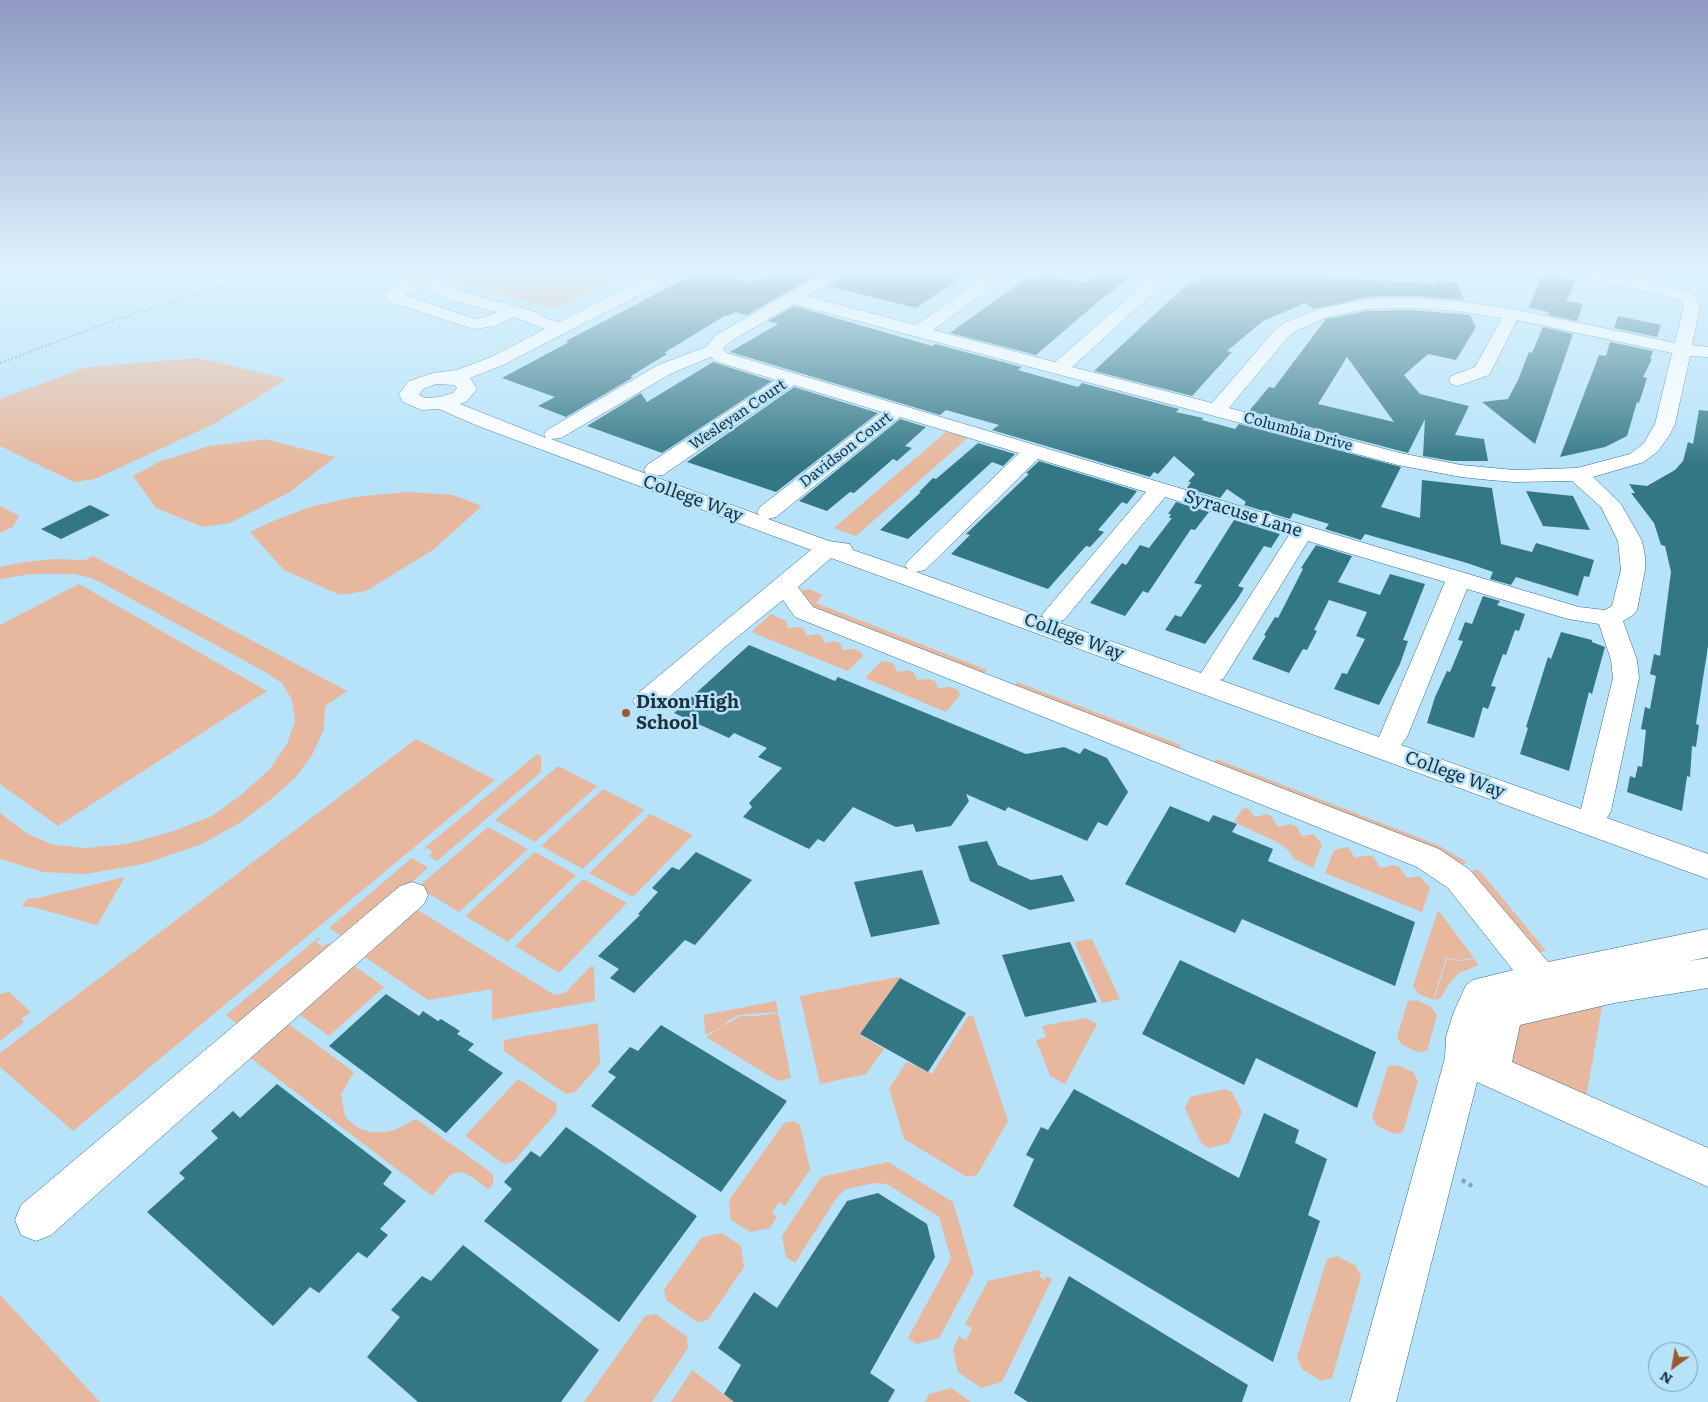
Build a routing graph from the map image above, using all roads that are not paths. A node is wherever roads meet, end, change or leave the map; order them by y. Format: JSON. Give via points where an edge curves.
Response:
{"nodes":[{"id":1,"x":544,"y":336,"type":"edge"},
{"id":2,"x":726,"y":336,"type":"edge"},
{"id":3,"x":941,"y":336,"type":"edge"},
{"id":4,"x":1095,"y":336,"type":"edge"},
{"id":5,"x":1279,"y":336,"type":"edge"},
{"id":6,"x":1500,"y":336,"type":"edge"},
{"id":7,"x":1618,"y":336,"type":"edge"},
{"id":8,"x":1685,"y":336,"type":"edge"},
{"id":9,"x":714,"y":350,"type":"junction"},
{"id":10,"x":1682,"y":350,"type":"junction"},
{"id":11,"x":1708,"y":352,"type":"edge"},
{"id":12,"x":1708,"y":359,"type":"edge"},
{"id":13,"x":497,"y":361,"type":"junction"},
{"id":14,"x":1061,"y":367,"type":"junction"},
{"id":15,"x":443,"y":378,"type":"junction"},
{"id":16,"x":792,"y":378,"type":"junction"},
{"id":17,"x":1458,"y":380,"type":"dead end"},
{"id":18,"x":456,"y":395,"type":"junction"},
{"id":19,"x":897,"y":410,"type":"junction"},
{"id":20,"x":1217,"y":410,"type":"junction"},
{"id":21,"x":554,"y":434,"type":"junction"},
{"id":22,"x":1034,"y":451,"type":"junction"},
{"id":23,"x":655,"y":470,"type":"junction"},
{"id":24,"x":1577,"y":474,"type":"junction"},
{"id":25,"x":1160,"y":489,"type":"junction"},
{"id":26,"x":768,"y":512,"type":"junction"},
{"id":27,"x":1302,"y":532,"type":"junction"},
{"id":28,"x":828,"y":548,"type":"junction"},
{"id":29,"x":873,"y":550,"type":"junction"},
{"id":30,"x":917,"y":565,"type":"junction"},
{"id":31,"x":1459,"y":579,"type":"junction"},
{"id":32,"x":785,"y":586,"type":"junction"},
{"id":33,"x":1055,"y":615,"type":"junction"},
{"id":34,"x":1609,"y":618,"type":"junction"},
{"id":35,"x":1214,"y":673,"type":"junction"},
{"id":36,"x":647,"y":701,"type":"dead end"},
{"id":37,"x":1393,"y":737,"type":"junction"},
{"id":38,"x":1596,"y":811,"type":"junction"},
{"id":39,"x":1708,"y":850,"type":"edge"},
{"id":40,"x":1708,"y":867,"type":"edge"},
{"id":41,"x":412,"y":895,"type":"dead end"},
{"id":42,"x":1708,"y":942,"type":"edge"},
{"id":43,"x":1708,"y":973,"type":"edge"},
{"id":44,"x":1541,"y":979,"type":"junction"},
{"id":45,"x":1478,"y":1064,"type":"junction"},
{"id":46,"x":1708,"y":1168,"type":"edge"},
{"id":47,"x":36,"y":1220,"type":"dead end"},
{"id":48,"x":1373,"y":1402,"type":"edge"}],
"edges":[{"from":1,"to":13,"type":"street"},
{"from":2,"to":9,"type":"street"},
{"from":3,"to":14,"type":"street","name":"Columbia Drive"},
{"from":4,"to":14,"type":"street"},
{"from":5,"to":20,"type":"street"},
{"from":6,"to":17,"type":"street","via":[[1482,371]]},
{"from":7,"to":10,"type":"street"},
{"from":8,"to":10,"type":"street","name":"Columbia Drive"},
{"from":9,"to":16,"type":"street","name":"Syracuse Lane","via":[[721,357]]},
{"from":9,"to":21,"type":"street","via":[[665,369]]},
{"from":10,"to":11,"type":"street"},
{"from":10,"to":12,"type":"street"},
{"from":10,"to":24,"type":"street","name":"Columbia Drive","via":[[1665,424],[1650,447],[1636,458]]},
{"from":13,"to":15,"type":"street","via":[[461,375]]},
{"from":13,"to":18,"type":"street","via":[[470,379]]},
{"from":14,"to":20,"type":"street","name":"Columbia Drive"},
{"from":15,"to":18,"type":"street","via":[[460,380]]},
{"from":15,"to":18,"type":"street","via":[[416,385],[408,394],[410,398],[414,402],[432,404]]},
{"from":16,"to":19,"type":"street","name":"Syracuse Lane"},
{"from":16,"to":23,"type":"street","name":"Wesleyan Court"},
{"from":18,"to":21,"type":"street","name":"College Way"},
{"from":18,"to":28,"type":"street","name":"College Way","via":[[485,422]]},
{"from":19,"to":22,"type":"street","name":"Syracuse Lane"},
{"from":19,"to":26,"type":"street","name":"Davidson Court"},
{"from":20,"to":24,"type":"street","name":"Columbia Drive","via":[[1398,459],[1444,468],[1514,476]]},
{"from":21,"to":23,"type":"street","name":"College Way"},
{"from":22,"to":25,"type":"street","name":"Syracuse Lane"},
{"from":22,"to":30,"type":"street"},
{"from":23,"to":26,"type":"street","name":"College Way"},
{"from":24,"to":34,"type":"street","via":[[1610,504],[1630,541],[1634,556],[1624,610]]},
{"from":25,"to":27,"type":"street","name":"Syracuse Lane"},
{"from":25,"to":33,"type":"street"},
{"from":26,"to":29,"type":"street","name":"College Way"},
{"from":27,"to":31,"type":"street","name":"Syracuse Lane"},
{"from":27,"to":35,"type":"street"},
{"from":28,"to":29,"type":"street"},
{"from":28,"to":32,"type":"street"},
{"from":28,"to":40,"type":"street","name":"College Way"},
{"from":29,"to":30,"type":"street","name":"College Way"},
{"from":30,"to":33,"type":"street","name":"College Way"},
{"from":31,"to":34,"type":"street","name":"Syracuse Lane","via":[[1577,614]]},
{"from":31,"to":37,"type":"street"},
{"from":32,"to":36,"type":"street"},
{"from":32,"to":44,"type":"street","via":[[804,612],[1428,858],[1459,879]]},
{"from":33,"to":35,"type":"street","name":"College Way"},
{"from":34,"to":38,"type":"street","via":[[1624,660],[1626,678]]},
{"from":35,"to":37,"type":"street","name":"College Way"},
{"from":37,"to":38,"type":"street","name":"College Way"},
{"from":38,"to":39,"type":"street","name":"College Way"},
{"from":41,"to":47,"type":"street"},
{"from":42,"to":44,"type":"street"},
{"from":43,"to":45,"type":"street","via":[[1614,988],[1505,1013]]},
{"from":44,"to":45,"type":"street","via":[[1496,988],[1478,996],[1464,1037]]},
{"from":45,"to":46,"type":"street"},
{"from":45,"to":48,"type":"street"}]}
